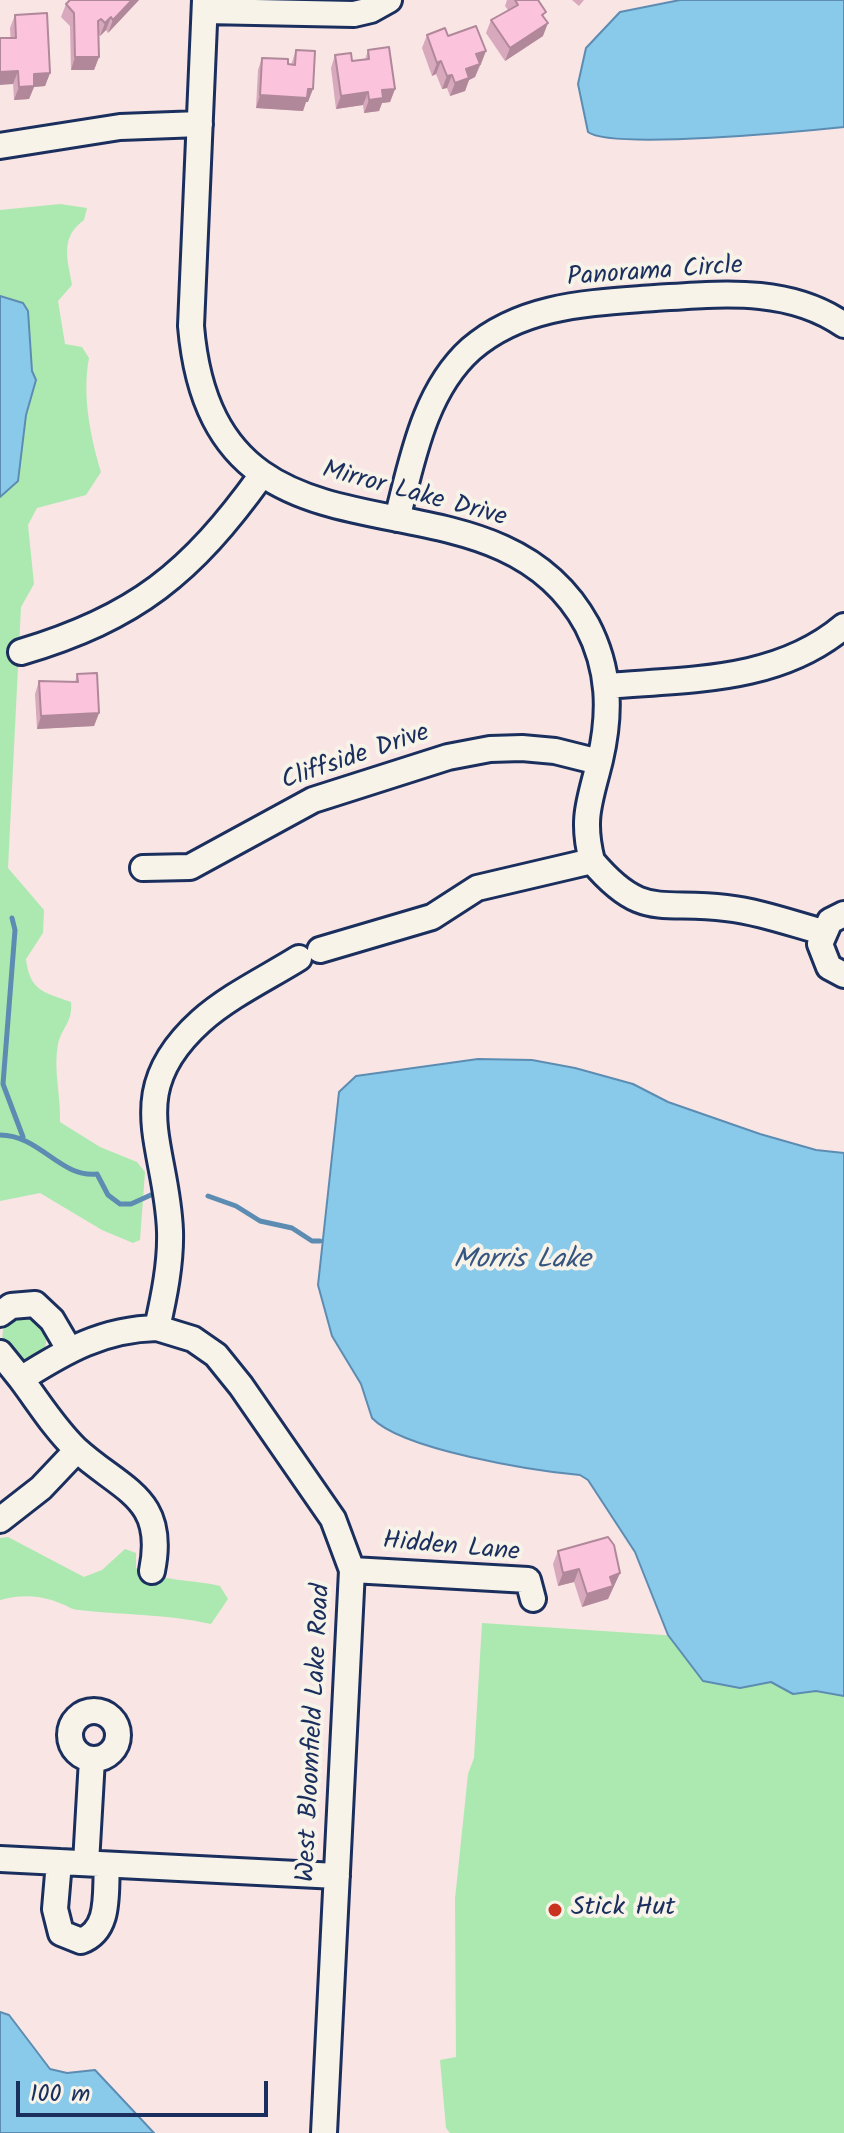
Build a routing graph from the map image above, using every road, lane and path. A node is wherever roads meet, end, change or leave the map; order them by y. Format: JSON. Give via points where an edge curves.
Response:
{"nodes":[{"id":1,"x":389,"y":0,"type":"edge"},
{"id":2,"x":205,"y":5,"type":"edge"},
{"id":3,"x":317,"y":7,"type":"edge"},
{"id":4,"x":200,"y":124,"type":"junction"},
{"id":5,"x":0,"y":146,"type":"edge"},
{"id":6,"x":844,"y":325,"type":"edge"},
{"id":7,"x":261,"y":476,"type":"junction"},
{"id":8,"x":397,"y":519,"type":"junction"},
{"id":9,"x":844,"y":626,"type":"edge"},
{"id":10,"x":21,"y":652,"type":"dead end"},
{"id":11,"x":607,"y":686,"type":"junction"},
{"id":12,"x":599,"y":762,"type":"junction"},
{"id":13,"x":592,"y":861,"type":"junction"},
{"id":14,"x":143,"y":868,"type":"dead end"},
{"id":15,"x":844,"y":914,"type":"edge"},
{"id":16,"x":823,"y":932,"type":"junction"},
{"id":17,"x":844,"y":975,"type":"edge"},
{"id":18,"x":0,"y":1314,"type":"edge"},
{"id":19,"x":157,"y":1328,"type":"junction"},
{"id":20,"x":69,"y":1349,"type":"junction"},
{"id":21,"x":0,"y":1353,"type":"edge"},
{"id":22,"x":21,"y":1379,"type":"junction"},
{"id":23,"x":77,"y":1450,"type":"junction"},
{"id":24,"x":0,"y":1520,"type":"edge"},
{"id":25,"x":352,"y":1570,"type":"junction"},
{"id":26,"x":152,"y":1571,"type":"dead end"},
{"id":27,"x":533,"y":1599,"type":"dead end"},
{"id":28,"x":92,"y":1759,"type":"dead end"},
{"id":29,"x":0,"y":1859,"type":"edge"},
{"id":30,"x":59,"y":1862,"type":"junction"},
{"id":31,"x":96,"y":1864,"type":"junction"},
{"id":32,"x":337,"y":1876,"type":"junction"},
{"id":33,"x":324,"y":2133,"type":"edge"}],
"edges":[{"from":1,"to":3,"type":"street","via":[[354,14]]},
{"from":2,"to":3,"type":"street"},
{"from":2,"to":4,"type":"street","name":"Mirror Lake Drive"},
{"from":4,"to":5,"type":"street","via":[[120,127]]},
{"from":4,"to":7,"type":"street","name":"Mirror Lake Drive","via":[[191,326],[195,372],[226,437]]},
{"from":6,"to":8,"type":"street","name":"Panorama Circle","via":[[792,301],[739,292],[569,304],[513,321],[471,349],[446,378],[427,414]]},
{"from":7,"to":8,"type":"street","name":"Mirror Lake Drive","via":[[294,494]]},
{"from":7,"to":10,"type":"street","via":[[201,552],[167,584],[92,628]]},
{"from":8,"to":11,"type":"street","name":"Mirror Lake Drive","via":[[514,551],[542,571],[585,622],[601,654]]},
{"from":9,"to":11,"type":"street","via":[[819,648],[778,665],[734,675]]},
{"from":11,"to":12,"type":"street","name":"Mirror Lake Drive"},
{"from":12,"to":13,"type":"street","name":"Mirror Lake Drive","via":[[585,817]]},
{"from":12,"to":14,"type":"street","name":"Cliffside Drive","via":[[522,748],[448,757],[313,800],[190,867]]},
{"from":13,"to":16,"type":"street","via":[[616,889],[656,907],[722,907]]},
{"from":13,"to":19,"type":"street","via":[[477,888],[432,917],[309,954],[201,1021],[172,1055],[157,1084],[152,1118],[170,1232]]},
{"from":15,"to":16,"type":"street"},
{"from":16,"to":17,"type":"street","via":[[823,957]]},
{"from":18,"to":20,"type":"street","via":[[11,1306],[35,1304]]},
{"from":19,"to":20,"type":"street","via":[[120,1331]]},
{"from":19,"to":25,"type":"street","name":"West Bloomfield Lake Road","via":[[193,1339],[216,1355],[241,1386],[333,1519]]},
{"from":20,"to":22,"type":"street"},
{"from":21,"to":22,"type":"street"},
{"from":22,"to":23,"type":"street"},
{"from":23,"to":24,"type":"street"},
{"from":23,"to":26,"type":"street","via":[[149,1512],[156,1536]]},
{"from":25,"to":27,"type":"street","name":"Hidden Lane","via":[[528,1580]]},
{"from":25,"to":32,"type":"street","name":"West Bloomfield Lake Road"},
{"from":28,"to":31,"type":"street"},
{"from":29,"to":30,"type":"street"},
{"from":30,"to":31,"type":"street"},
{"from":30,"to":31,"type":"street","via":[[56,1921],[61,1933],[81,1941],[101,1926]]},
{"from":31,"to":32,"type":"street"},
{"from":32,"to":33,"type":"street","name":"West Bloomfield Lake Road"}]}
